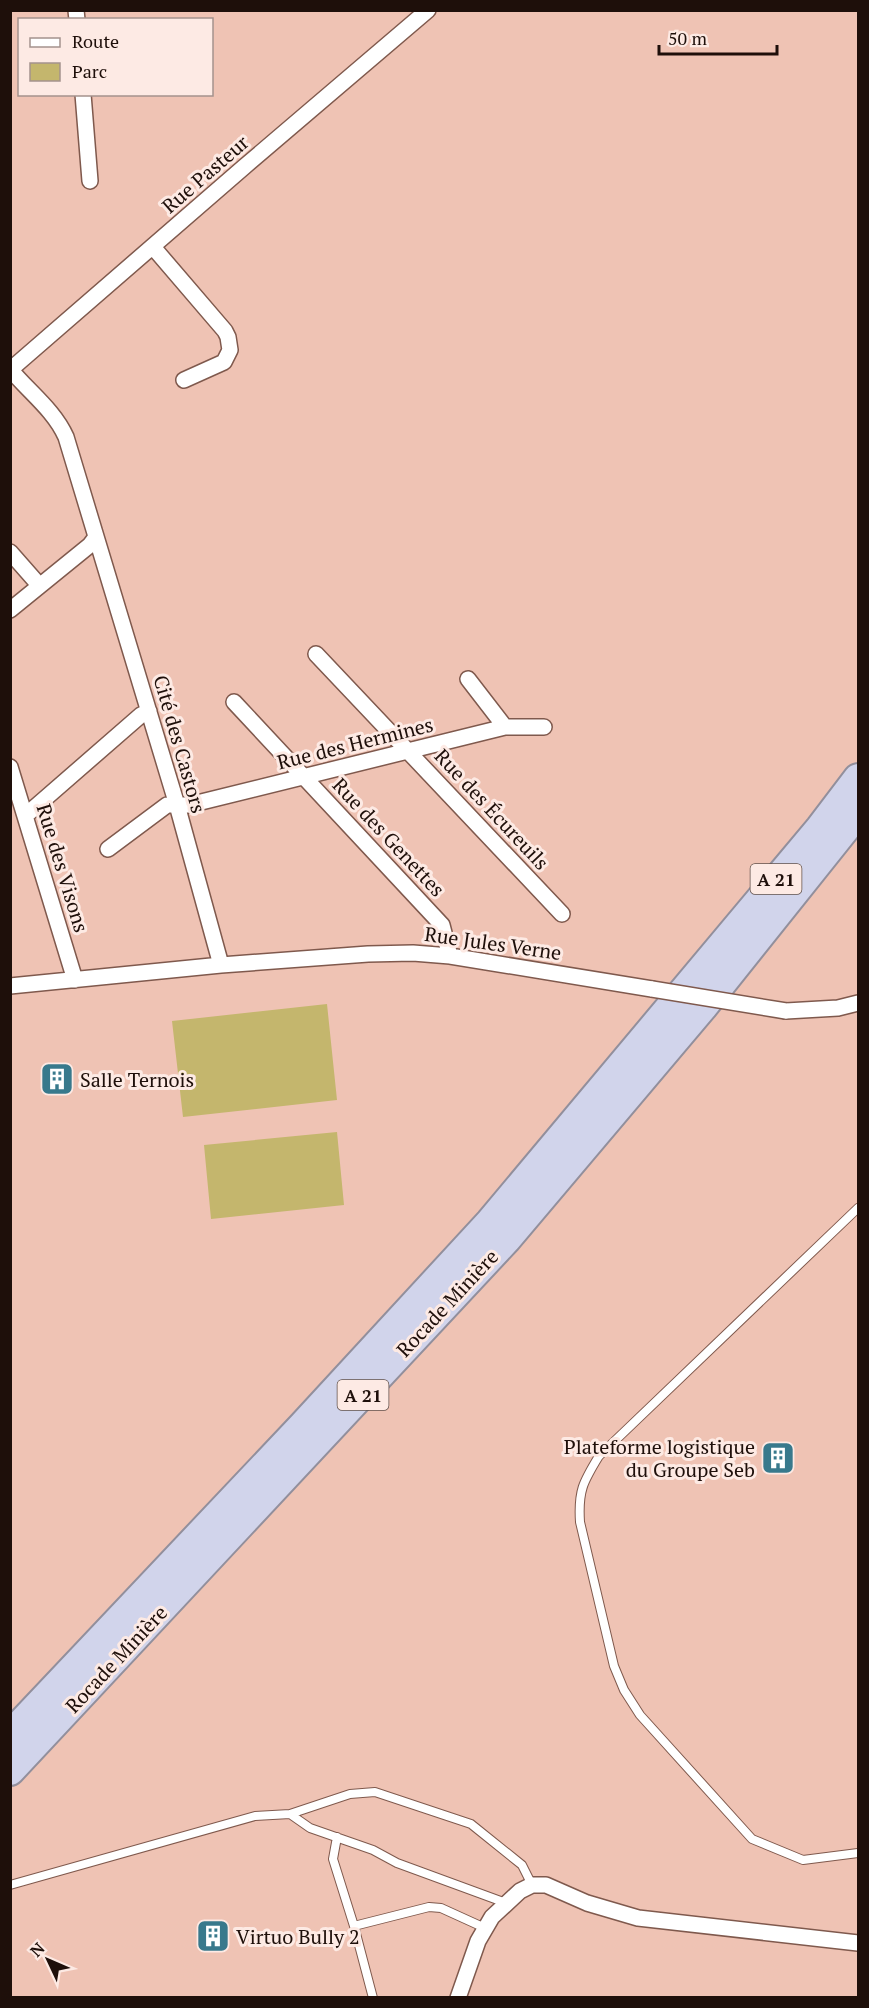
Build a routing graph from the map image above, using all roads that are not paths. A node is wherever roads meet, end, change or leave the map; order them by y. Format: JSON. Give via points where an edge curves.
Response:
{"nodes":[{"id":1,"x":428,"y":10,"type":"edge"},
{"id":2,"x":83,"y":96,"type":"edge"},
{"id":3,"x":90,"y":181,"type":"dead end"},
{"id":4,"x":153,"y":247,"type":"junction"},
{"id":5,"x":11,"y":370,"type":"edge"},
{"id":6,"x":184,"y":380,"type":"dead end"},
{"id":7,"x":96,"y":537,"type":"junction"},
{"id":8,"x":10,"y":552,"type":"edge"},
{"id":9,"x":39,"y":585,"type":"junction"},
{"id":10,"x":10,"y":610,"type":"edge"},
{"id":11,"x":316,"y":654,"type":"dead end"},
{"id":12,"x":468,"y":679,"type":"dead end"},
{"id":13,"x":234,"y":702,"type":"dead end"},
{"id":14,"x":149,"y":711,"type":"junction"},
{"id":15,"x":505,"y":727,"type":"junction"},
{"id":16,"x":544,"y":727,"type":"dead end"},
{"id":17,"x":410,"y":752,"type":"junction"},
{"id":18,"x":10,"y":767,"type":"edge"},
{"id":19,"x":303,"y":777,"type":"junction"},
{"id":20,"x":858,"y":778,"type":"edge"},
{"id":21,"x":177,"y":805,"type":"junction"},
{"id":22,"x":858,"y":813,"type":"edge"},
{"id":23,"x":25,"y":816,"type":"junction"},
{"id":24,"x":108,"y":849,"type":"dead end"},
{"id":25,"x":562,"y":914,"type":"dead end"},
{"id":26,"x":450,"y":956,"type":"junction"},
{"id":27,"x":221,"y":965,"type":"junction"},
{"id":28,"x":75,"y":980,"type":"junction"},
{"id":29,"x":10,"y":987,"type":"edge"},
{"id":30,"x":858,"y":1003,"type":"edge"},
{"id":31,"x":858,"y":1208,"type":"edge"},
{"id":32,"x":10,"y":1735,"type":"edge"},
{"id":33,"x":10,"y":1771,"type":"edge"},
{"id":34,"x":290,"y":1814,"type":"junction"},
{"id":35,"x":337,"y":1837,"type":"junction"},
{"id":36,"x":858,"y":1853,"type":"edge"},
{"id":37,"x":10,"y":1885,"type":"edge"},
{"id":38,"x":532,"y":1885,"type":"junction"},
{"id":39,"x":506,"y":1903,"type":"junction"},
{"id":40,"x":354,"y":1926,"type":"junction"},
{"id":41,"x":485,"y":1928,"type":"junction"},
{"id":42,"x":858,"y":1943,"type":"edge"},
{"id":43,"x":373,"y":1998,"type":"edge"},
{"id":44,"x":458,"y":1998,"type":"edge"}],
"edges":[{"from":1,"to":4,"type":"street","name":"Rue Pasteur"},
{"from":2,"to":3,"type":"street"},
{"from":4,"to":5,"type":"street","name":"Rue Pasteur"},
{"from":4,"to":6,"type":"street","via":[[228,337],[230,350],[224,362]]},
{"from":5,"to":7,"type":"street","name":"Cité des Castors","via":[[61,427]]},
{"from":7,"to":9,"type":"street"},
{"from":7,"to":14,"type":"street","name":"Cité des Castors"},
{"from":8,"to":9,"type":"street"},
{"from":9,"to":10,"type":"street"},
{"from":11,"to":17,"type":"street","name":"Rue des Écureuils"},
{"from":12,"to":15,"type":"street"},
{"from":13,"to":19,"type":"street","name":"Rue des Genettes"},
{"from":14,"to":21,"type":"street","name":"Cité des Castors"},
{"from":14,"to":23,"type":"street"},
{"from":15,"to":16,"type":"street","name":"Rue des Hermines"},
{"from":15,"to":17,"type":"street","name":"Rue des Hermines"},
{"from":17,"to":19,"type":"street","name":"Rue des Hermines"},
{"from":17,"to":25,"type":"street","name":"Rue des Écureuils"},
{"from":18,"to":23,"type":"street","name":"Rue des Visons"},
{"from":19,"to":21,"type":"street","name":"Rue des Hermines","via":[[189,806]]},
{"from":19,"to":26,"type":"street","name":"Rue des Genettes","via":[[442,925]]},
{"from":20,"to":32,"type":"highway","name":"Rocade Minière","number":"A 21","via":[[490,1222]]},
{"from":21,"to":24,"type":"street","name":"Rue des Hermines","via":[[167,805]]},
{"from":21,"to":27,"type":"street","name":"Cité des Castors"},
{"from":22,"to":33,"type":"highway","name":"Rocade Minière","number":"A 21","via":[[703,1007],[507,1239]]},
{"from":23,"to":28,"type":"street","name":"Rue des Visons"},
{"from":26,"to":27,"type":"street","name":"Rue Jules Verne","via":[[368,954]]},
{"from":26,"to":30,"type":"street","name":"Rue Jules Verne","bridge":true,"via":[[786,1011]]},
{"from":27,"to":28,"type":"street","name":"Rue Jules Verne"},
{"from":28,"to":29,"type":"street","name":"Rue Jules Verne"},
{"from":31,"to":36,"type":"lane","via":[[599,1456],[583,1483],[579,1502],[580,1522],[614,1666],[640,1715],[752,1839],[803,1860]]},
{"from":34,"to":35,"type":"lane","via":[[310,1828]]},
{"from":34,"to":37,"type":"lane","via":[[255,1816]]},
{"from":34,"to":38,"type":"lane","via":[[350,1794],[375,1792],[471,1824],[522,1865]]},
{"from":35,"to":39,"type":"lane"},
{"from":35,"to":40,"type":"lane","via":[[333,1859]]},
{"from":38,"to":39,"type":"street"},
{"from":38,"to":42,"type":"street","via":[[546,1885],[587,1903],[638,1918]]},
{"from":39,"to":41,"type":"street"},
{"from":40,"to":41,"type":"lane","via":[[429,1906]]},
{"from":40,"to":43,"type":"lane"},
{"from":41,"to":44,"type":"street"}]}
